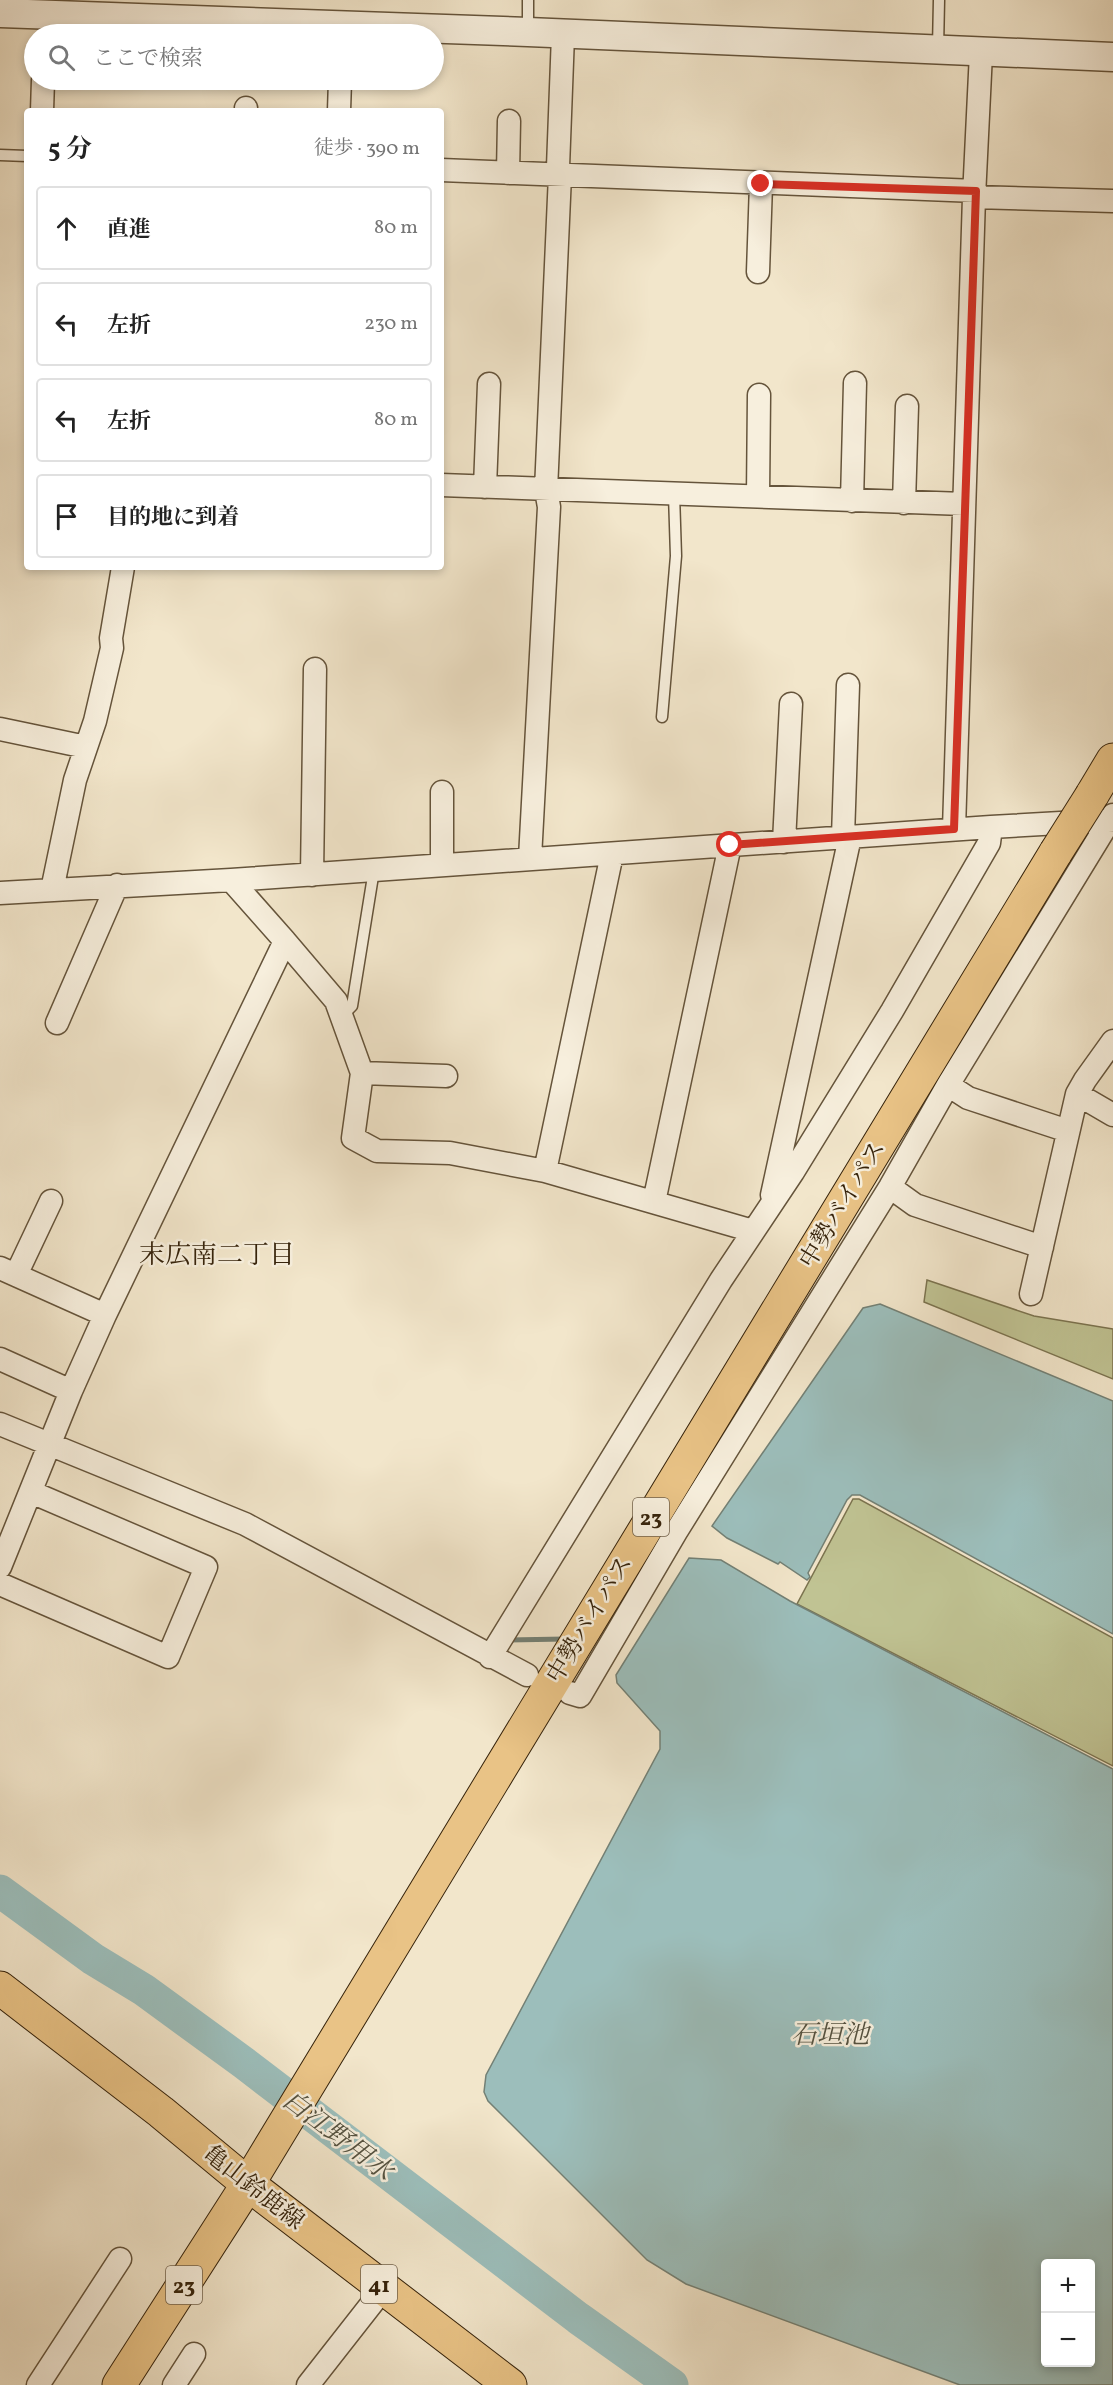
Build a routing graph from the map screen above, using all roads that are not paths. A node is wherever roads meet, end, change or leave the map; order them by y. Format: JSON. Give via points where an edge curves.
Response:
{"nodes":[{"id":1,"x":528,"y":0,"type":"edge"},
{"id":2,"x":939,"y":0,"type":"edge"},
{"id":3,"x":0,"y":14,"type":"edge"},
{"id":4,"x":41,"y":24,"type":"edge"},
{"id":5,"x":444,"y":32,"type":"edge"},
{"id":6,"x":528,"y":32,"type":"junction"},
{"id":7,"x":563,"y":35,"type":"junction"},
{"id":8,"x":938,"y":51,"type":"junction"},
{"id":9,"x":981,"y":52,"type":"junction"},
{"id":10,"x":1113,"y":57,"type":"edge"},
{"id":11,"x":43,"y":90,"type":"edge"},
{"id":12,"x":340,"y":90,"type":"edge"},
{"id":13,"x":42,"y":108,"type":"edge"},
{"id":14,"x":339,"y":108,"type":"edge"},
{"id":15,"x":510,"y":121,"type":"dead end"},
{"id":16,"x":0,"y":155,"type":"edge"},
{"id":17,"x":24,"y":156,"type":"edge"},
{"id":18,"x":444,"y":170,"type":"edge"},
{"id":19,"x":508,"y":173,"type":"junction"},
{"id":20,"x":560,"y":175,"type":"junction"},
{"id":21,"x":761,"y":184,"type":"junction"},
{"id":22,"x":975,"y":194,"type":"junction"},
{"id":23,"x":1113,"y":201,"type":"edge"},
{"id":24,"x":758,"y":272,"type":"dead end"},
{"id":25,"x":855,"y":383,"type":"dead end"},
{"id":26,"x":489,"y":384,"type":"dead end"},
{"id":27,"x":759,"y":395,"type":"dead end"},
{"id":28,"x":907,"y":406,"type":"dead end"},
{"id":29,"x":444,"y":485,"type":"edge"},
{"id":30,"x":486,"y":487,"type":"junction"},
{"id":31,"x":546,"y":490,"type":"junction"},
{"id":32,"x":674,"y":494,"type":"junction"},
{"id":33,"x":758,"y":496,"type":"junction"},
{"id":34,"x":852,"y":501,"type":"junction"},
{"id":35,"x":904,"y":503,"type":"junction"},
{"id":36,"x":964,"y":504,"type":"junction"},
{"id":37,"x":122,"y":570,"type":"edge"},
{"id":38,"x":315,"y":669,"type":"dead end"},
{"id":39,"x":848,"y":686,"type":"dead end"},
{"id":40,"x":791,"y":704,"type":"dead end"},
{"id":41,"x":662,"y":717,"type":"dead end"},
{"id":42,"x":0,"y":729,"type":"edge"},
{"id":43,"x":86,"y":747,"type":"junction"},
{"id":44,"x":1113,"y":760,"type":"edge"},
{"id":45,"x":442,"y":792,"type":"dead end"},
{"id":46,"x":1107,"y":812,"type":"edge"},
{"id":47,"x":991,"y":826,"type":"junction"},
{"id":48,"x":954,"y":829,"type":"junction"},
{"id":49,"x":846,"y":837,"type":"junction"},
{"id":50,"x":784,"y":842,"type":"junction"},
{"id":51,"x":730,"y":845,"type":"junction"},
{"id":52,"x":612,"y":854,"type":"junction"},
{"id":53,"x":530,"y":858,"type":"junction"},
{"id":54,"x":442,"y":865,"type":"junction"},
{"id":55,"x":374,"y":870,"type":"junction"},
{"id":56,"x":312,"y":874,"type":"junction"},
{"id":57,"x":231,"y":880,"type":"junction"},
{"id":58,"x":117,"y":885,"type":"junction"},
{"id":59,"x":52,"y":890,"type":"junction"},
{"id":60,"x":0,"y":893,"type":"edge"},
{"id":61,"x":285,"y":941,"type":"junction"},
{"id":62,"x":342,"y":1016,"type":"junction"},
{"id":63,"x":57,"y":1023,"type":"dead end"},
{"id":64,"x":1113,"y":1041,"type":"edge"},
{"id":65,"x":362,"y":1073,"type":"junction"},
{"id":66,"x":446,"y":1076,"type":"dead end"},
{"id":67,"x":948,"y":1085,"type":"junction"},
{"id":68,"x":1077,"y":1094,"type":"junction"},
{"id":69,"x":1113,"y":1115,"type":"edge"},
{"id":70,"x":1068,"y":1131,"type":"junction"},
{"id":71,"x":545,"y":1171,"type":"junction"},
{"id":72,"x":890,"y":1187,"type":"junction"},
{"id":73,"x":51,"y":1201,"type":"dead end"},
{"id":74,"x":654,"y":1203,"type":"junction"},
{"id":75,"x":769,"y":1208,"type":"junction"},
{"id":76,"x":753,"y":1231,"type":"junction"},
{"id":77,"x":1042,"y":1246,"type":"junction"},
{"id":78,"x":8,"y":1271,"type":"edge"},
{"id":79,"x":1031,"y":1294,"type":"dead end"},
{"id":80,"x":105,"y":1315,"type":"junction"},
{"id":81,"x":0,"y":1359,"type":"edge"},
{"id":82,"x":71,"y":1391,"type":"junction"},
{"id":83,"x":0,"y":1424,"type":"edge"},
{"id":84,"x":53,"y":1437,"type":"junction"},
{"id":85,"x":31,"y":1492,"type":"junction"},
{"id":86,"x":0,"y":1567,"type":"edge"},
{"id":87,"x":0,"y":1584,"type":"edge"},
{"id":88,"x":490,"y":1657,"type":"junction"},
{"id":89,"x":527,"y":1676,"type":"dead end"},
{"id":90,"x":570,"y":1694,"type":"dead end"},
{"id":91,"x":0,"y":1988,"type":"edge"},
{"id":92,"x":248,"y":2184,"type":"junction"},
{"id":93,"x":120,"y":2259,"type":"dead end"},
{"id":94,"x":384,"y":2288,"type":"junction"},
{"id":95,"x":194,"y":2354,"type":"dead end"},
{"id":96,"x":38,"y":2385,"type":"edge"},
{"id":97,"x":120,"y":2385,"type":"edge"},
{"id":98,"x":174,"y":2385,"type":"edge"},
{"id":99,"x":308,"y":2385,"type":"edge"},
{"id":100,"x":510,"y":2385,"type":"edge"}],
"edges":[{"from":1,"to":6,"type":"lane"},
{"from":2,"to":8,"type":"lane"},
{"from":3,"to":4,"type":"street"},
{"from":5,"to":6,"type":"street"},
{"from":6,"to":7,"type":"street"},
{"from":7,"to":8,"type":"street"},
{"from":7,"to":20,"type":"street"},
{"from":8,"to":9,"type":"street"},
{"from":9,"to":10,"type":"street"},
{"from":9,"to":22,"type":"street"},
{"from":11,"to":13,"type":"street"},
{"from":12,"to":14,"type":"street"},
{"from":15,"to":19,"type":"street"},
{"from":16,"to":17,"type":"lane"},
{"from":18,"to":19,"type":"street"},
{"from":19,"to":20,"type":"street"},
{"from":20,"to":21,"type":"street"},
{"from":20,"to":31,"type":"street"},
{"from":21,"to":22,"type":"street"},
{"from":21,"to":24,"type":"street"},
{"from":22,"to":23,"type":"street"},
{"from":22,"to":36,"type":"street"},
{"from":25,"to":34,"type":"street"},
{"from":26,"to":30,"type":"street"},
{"from":27,"to":33,"type":"street"},
{"from":28,"to":35,"type":"street"},
{"from":29,"to":30,"type":"street"},
{"from":30,"to":31,"type":"street"},
{"from":31,"to":32,"type":"street"},
{"from":31,"to":53,"type":"street","via":[[549,507]]},
{"from":32,"to":33,"type":"street"},
{"from":32,"to":41,"type":"lane","via":[[676,556]]},
{"from":33,"to":34,"type":"street"},
{"from":34,"to":35,"type":"street"},
{"from":35,"to":36,"type":"street"},
{"from":36,"to":48,"type":"street"},
{"from":37,"to":43,"type":"street","via":[[112,648]]},
{"from":38,"to":56,"type":"street"},
{"from":39,"to":49,"type":"street"},
{"from":40,"to":50,"type":"street"},
{"from":42,"to":43,"type":"street"},
{"from":43,"to":59,"type":"street","via":[[75,780]]},
{"from":44,"to":46,"type":"main road","name":"中勢バイパス","number":"23"},
{"from":45,"to":54,"type":"street"},
{"from":46,"to":47,"type":"street"},
{"from":46,"to":67,"type":"street"},
{"from":46,"to":92,"type":"main road","name":"中勢バイパス","number":"23","bridge":true,"via":[[1056,852]]},
{"from":47,"to":48,"type":"street"},
{"from":47,"to":75,"type":"street","via":[[988,843],[892,1011]]},
{"from":48,"to":49,"type":"street"},
{"from":49,"to":50,"type":"street"},
{"from":49,"to":75,"type":"street"},
{"from":50,"to":51,"type":"street"},
{"from":51,"to":52,"type":"street"},
{"from":51,"to":74,"type":"street"},
{"from":52,"to":53,"type":"street"},
{"from":52,"to":71,"type":"street"},
{"from":53,"to":54,"type":"street"},
{"from":54,"to":55,"type":"street"},
{"from":55,"to":56,"type":"street"},
{"from":55,"to":62,"type":"lane","via":[[352,1006]]},
{"from":56,"to":57,"type":"street"},
{"from":57,"to":58,"type":"street"},
{"from":57,"to":61,"type":"street"},
{"from":58,"to":59,"type":"street"},
{"from":58,"to":63,"type":"street"},
{"from":59,"to":60,"type":"street"},
{"from":61,"to":62,"type":"street","via":[[336,1001]]},
{"from":61,"to":80,"type":"street"},
{"from":62,"to":65,"type":"street"},
{"from":64,"to":68,"type":"street"},
{"from":65,"to":66,"type":"street"},
{"from":65,"to":71,"type":"street","via":[[353,1138],[377,1151],[450,1153]]},
{"from":67,"to":70,"type":"street","via":[[968,1098]]},
{"from":67,"to":72,"type":"street"},
{"from":68,"to":69,"type":"street"},
{"from":68,"to":70,"type":"street"},
{"from":70,"to":77,"type":"street"},
{"from":71,"to":74,"type":"street"},
{"from":72,"to":77,"type":"street","via":[[915,1205]]},
{"from":72,"to":90,"type":"street","via":[[676,1532],[580,1696]]},
{"from":73,"to":78,"type":"street"},
{"from":74,"to":76,"type":"street"},
{"from":75,"to":76,"type":"street"},
{"from":76,"to":88,"type":"street"},
{"from":77,"to":79,"type":"street"},
{"from":78,"to":80,"type":"street"},
{"from":80,"to":82,"type":"street"},
{"from":81,"to":82,"type":"street"},
{"from":82,"to":84,"type":"street"},
{"from":83,"to":84,"type":"street"},
{"from":84,"to":85,"type":"street"},
{"from":84,"to":88,"type":"street","via":[[245,1524]]},
{"from":85,"to":86,"type":"street"},
{"from":85,"to":87,"type":"street","via":[[206,1567],[168,1657]]},
{"from":88,"to":89,"type":"street"},
{"from":91,"to":92,"type":"main road","name":"亀山鈴鹿線","number":"41"},
{"from":92,"to":94,"type":"main road","name":"亀山鈴鹿線","number":"41"},
{"from":92,"to":97,"type":"main road","name":"中勢バイパス","number":"23"},
{"from":93,"to":96,"type":"street"},
{"from":94,"to":99,"type":"street"},
{"from":94,"to":100,"type":"main road","name":"亀山鈴鹿線","number":"41"},
{"from":95,"to":98,"type":"street"}]}
